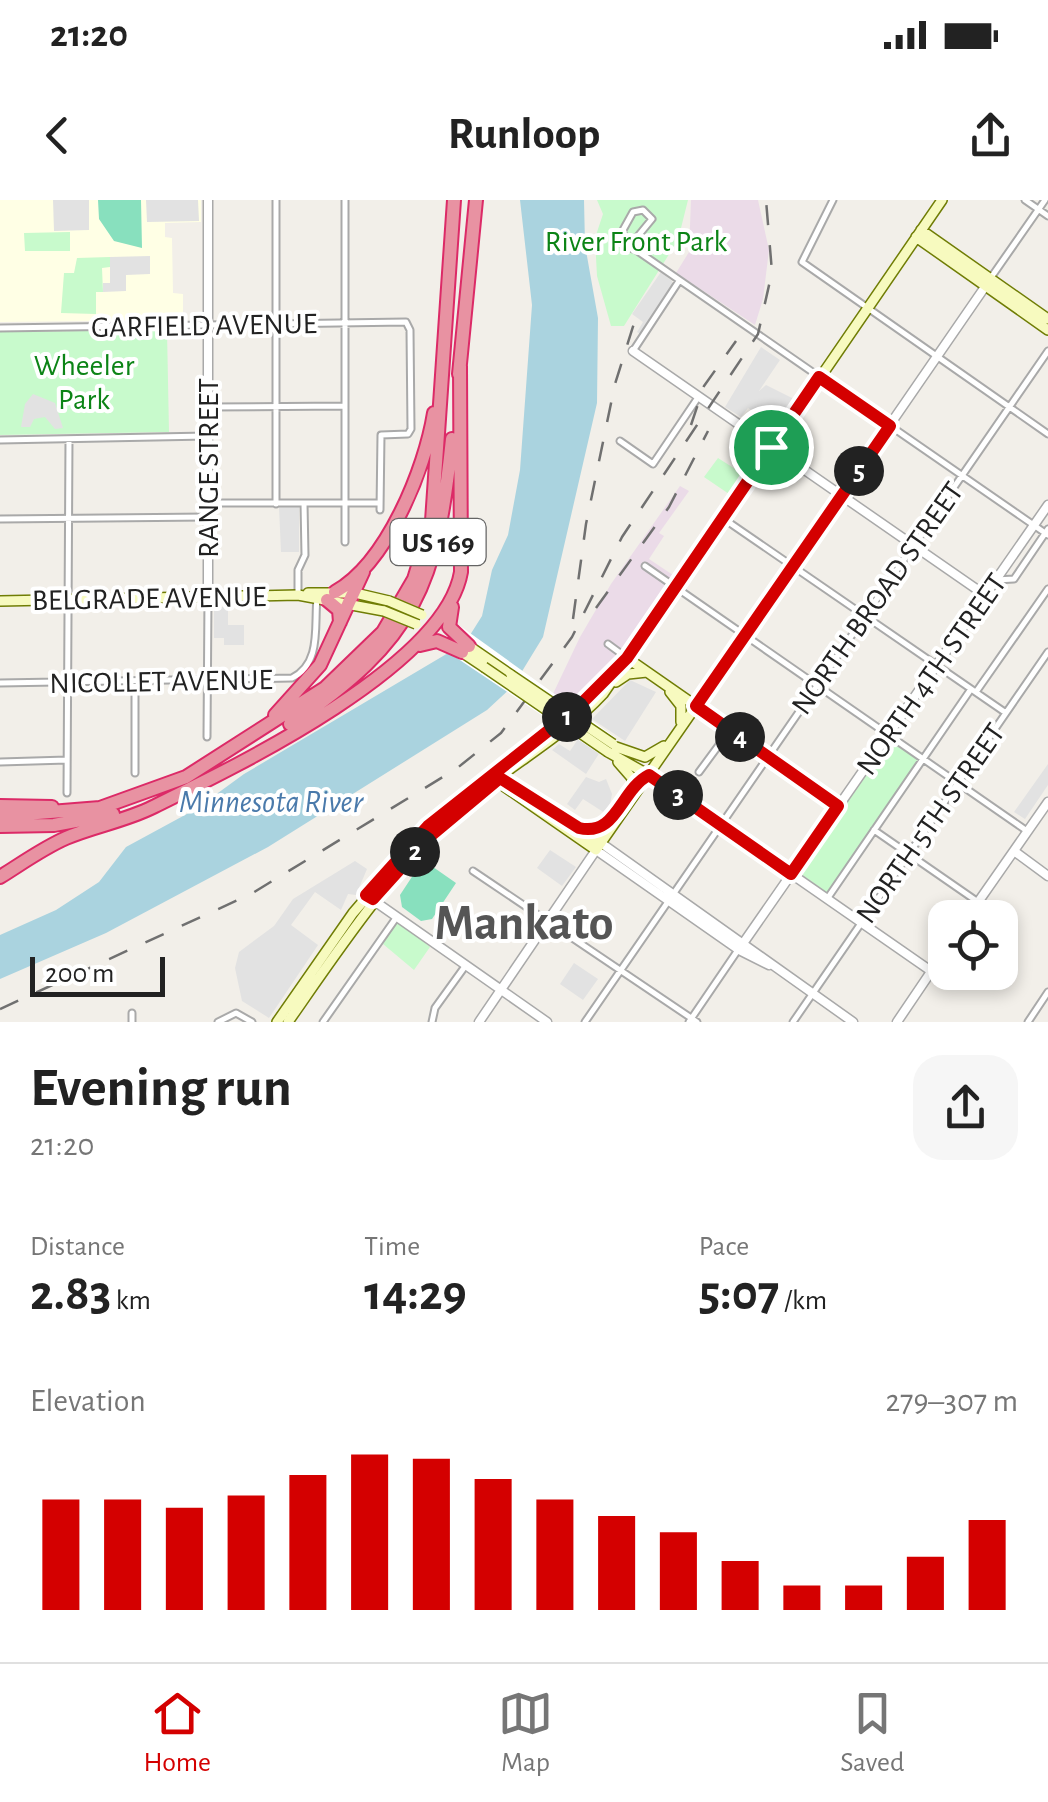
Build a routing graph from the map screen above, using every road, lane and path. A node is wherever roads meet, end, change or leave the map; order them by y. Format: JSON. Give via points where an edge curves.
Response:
{"nodes":[{"id":1,"x":208,"y":200,"type":"edge"},
{"id":2,"x":276,"y":200,"type":"edge"},
{"id":3,"x":345,"y":200,"type":"edge"},
{"id":4,"x":476,"y":200,"type":"edge"},
{"id":5,"x":833,"y":200,"type":"edge"},
{"id":6,"x":942,"y":200,"type":"edge"},
{"id":7,"x":1025,"y":200,"type":"edge"},
{"id":8,"x":1046,"y":200,"type":"edge"},
{"id":9,"x":454,"y":202,"type":"edge"},
{"id":10,"x":1039,"y":210,"type":"junction"},
{"id":11,"x":1048,"y":216,"type":"edge"},
{"id":12,"x":919,"y":234,"type":"junction"},
{"id":13,"x":636,"y":250,"type":"junction"},
{"id":14,"x":941,"y":255,"type":"junction"},
{"id":15,"x":900,"y":261,"type":"junction"},
{"id":16,"x":679,"y":281,"type":"junction"},
{"id":17,"x":988,"y":283,"type":"junction"},
{"id":18,"x":868,"y":309,"type":"junction"},
{"id":19,"x":1048,"y":320,"type":"edge"},
{"id":20,"x":344,"y":322,"type":"junction"},
{"id":21,"x":275,"y":324,"type":"junction"},
{"id":22,"x":208,"y":325,"type":"junction"},
{"id":23,"x":0,"y":328,"type":"edge"},
{"id":24,"x":1048,"y":330,"type":"edge"},
{"id":25,"x":446,"y":336,"type":"junction"},
{"id":26,"x":1048,"y":350,"type":"edge"},
{"id":27,"x":632,"y":351,"type":"joint"},
{"id":28,"x":938,"y":357,"type":"junction"},
{"id":29,"x":460,"y":366,"type":"junction"},
{"id":30,"x":819,"y":377,"type":"junction"},
{"id":31,"x":698,"y":399,"type":"junction"},
{"id":32,"x":276,"y":406,"type":"junction"},
{"id":33,"x":345,"y":406,"type":"junction"},
{"id":34,"x":208,"y":407,"type":"junction"},
{"id":35,"x":1009,"y":407,"type":"junction"},
{"id":36,"x":890,"y":426,"type":"junction"},
{"id":37,"x":1048,"y":434,"type":"edge"},
{"id":38,"x":208,"y":436,"type":"junction"},
{"id":39,"x":69,"y":438,"type":"junction"},
{"id":40,"x":0,"y":440,"type":"edge"},
{"id":41,"x":620,"y":441,"type":"dead end"},
{"id":42,"x":771,"y":447,"type":"junction"},
{"id":43,"x":962,"y":476,"type":"junction"},
{"id":44,"x":841,"y":495,"type":"junction"},
{"id":45,"x":304,"y":503,"type":"junction"},
{"id":46,"x":344,"y":503,"type":"junction"},
{"id":47,"x":208,"y":504,"type":"junction"},
{"id":48,"x":276,"y":504,"type":"junction"},
{"id":49,"x":1048,"y":505,"type":"edge"},
{"id":50,"x":208,"y":517,"type":"junction"},
{"id":51,"x":69,"y":518,"type":"junction"},
{"id":52,"x":722,"y":518,"type":"junction"},
{"id":53,"x":0,"y":519,"type":"edge"},
{"id":54,"x":1034,"y":525,"type":"junction"},
{"id":55,"x":1047,"y":532,"type":"edge"},
{"id":56,"x":345,"y":542,"type":"dead end"},
{"id":57,"x":914,"y":546,"type":"junction"},
{"id":58,"x":368,"y":559,"type":"junction"},
{"id":59,"x":645,"y":566,"type":"dead end"},
{"id":60,"x":792,"y":566,"type":"junction"},
{"id":61,"x":996,"y":580,"type":"junction"},
{"id":62,"x":674,"y":587,"type":"junction"},
{"id":63,"x":1048,"y":589,"type":"edge"},
{"id":64,"x":455,"y":594,"type":"junction"},
{"id":65,"x":298,"y":595,"type":"junction"},
{"id":66,"x":208,"y":596,"type":"junction"},
{"id":67,"x":985,"y":596,"type":"junction"},
{"id":68,"x":326,"y":597,"type":"junction"},
{"id":69,"x":353,"y":598,"type":"junction"},
{"id":70,"x":68,"y":600,"type":"junction"},
{"id":71,"x":0,"y":601,"type":"edge"},
{"id":72,"x":865,"y":616,"type":"junction"},
{"id":73,"x":425,"y":623,"type":"junction"},
{"id":74,"x":339,"y":626,"type":"junction"},
{"id":75,"x":446,"y":636,"type":"junction"},
{"id":76,"x":744,"y":636,"type":"junction"},
{"id":77,"x":608,"y":644,"type":"dead end"},
{"id":78,"x":420,"y":645,"type":"junction"},
{"id":79,"x":465,"y":649,"type":"joint"},
{"id":80,"x":1048,"y":652,"type":"edge"},
{"id":81,"x":627,"y":658,"type":"junction"},
{"id":82,"x":937,"y":666,"type":"junction"},
{"id":83,"x":647,"y":672,"type":"junction"},
{"id":84,"x":207,"y":680,"type":"junction"},
{"id":85,"x":135,"y":681,"type":"junction"},
{"id":86,"x":68,"y":682,"type":"junction"},
{"id":87,"x":662,"y":682,"type":"junction"},
{"id":88,"x":0,"y":684,"type":"edge"},
{"id":89,"x":817,"y":684,"type":"junction"},
{"id":90,"x":973,"y":691,"type":"junction"},
{"id":91,"x":603,"y":694,"type":"junction"},
{"id":92,"x":696,"y":706,"type":"junction"},
{"id":93,"x":1006,"y":713,"type":"junction"},
{"id":94,"x":730,"y":730,"type":"junction"},
{"id":95,"x":208,"y":736,"type":"dead end"},
{"id":96,"x":676,"y":736,"type":"junction"},
{"id":97,"x":889,"y":736,"type":"junction"},
{"id":98,"x":612,"y":750,"type":"junction"},
{"id":99,"x":767,"y":756,"type":"junction"},
{"id":100,"x":222,"y":757,"type":"junction"},
{"id":101,"x":924,"y":759,"type":"junction"},
{"id":102,"x":67,"y":760,"type":"junction"},
{"id":103,"x":0,"y":762,"type":"edge"},
{"id":104,"x":699,"y":772,"type":"dead end"},
{"id":105,"x":136,"y":773,"type":"dead end"},
{"id":106,"x":497,"y":775,"type":"junction"},
{"id":107,"x":649,"y":775,"type":"junction"},
{"id":108,"x":204,"y":780,"type":"junction"},
{"id":109,"x":957,"y":784,"type":"junction"},
{"id":110,"x":632,"y":790,"type":"junction"},
{"id":111,"x":67,"y":793,"type":"dead end"},
{"id":112,"x":168,"y":798,"type":"junction"},
{"id":113,"x":129,"y":799,"type":"junction"},
{"id":114,"x":1048,"y":802,"type":"edge"},
{"id":115,"x":0,"y":806,"type":"edge"},
{"id":116,"x":838,"y":806,"type":"junction"},
{"id":117,"x":617,"y":810,"type":"junction"},
{"id":118,"x":0,"y":816,"type":"edge"},
{"id":119,"x":615,"y":822,"type":"junction"},
{"id":120,"x":720,"y":824,"type":"junction"},
{"id":121,"x":0,"y":826,"type":"edge"},
{"id":122,"x":579,"y":828,"type":"junction"},
{"id":123,"x":874,"y":830,"type":"junction"},
{"id":124,"x":1028,"y":831,"type":"junction"},
{"id":125,"x":598,"y":847,"type":"junction"},
{"id":126,"x":1014,"y":851,"type":"junction"},
{"id":127,"x":909,"y":853,"type":"junction"},
{"id":128,"x":473,"y":871,"type":"dead end"},
{"id":129,"x":791,"y":874,"type":"junction"},
{"id":130,"x":1048,"y":876,"type":"edge"},
{"id":131,"x":0,"y":877,"type":"edge"},
{"id":132,"x":370,"y":897,"type":"junction"},
{"id":133,"x":670,"y":897,"type":"junction"},
{"id":134,"x":827,"y":900,"type":"junction"},
{"id":135,"x":975,"y":900,"type":"edge"},
{"id":136,"x":979,"y":900,"type":"edge"},
{"id":137,"x":397,"y":916,"type":"junction"},
{"id":138,"x":550,"y":919,"type":"junction"},
{"id":139,"x":861,"y":923,"type":"junction"},
{"id":140,"x":742,"y":946,"type":"junction"},
{"id":141,"x":466,"y":965,"type":"junction"},
{"id":142,"x":928,"y":968,"type":"edge"},
{"id":143,"x":622,"y":971,"type":"junction"},
{"id":144,"x":928,"y":977,"type":"edge"},
{"id":145,"x":502,"y":990,"type":"junction"},
{"id":146,"x":1048,"y":992,"type":"edge"},
{"id":147,"x":812,"y":994,"type":"junction"},
{"id":148,"x":132,"y":1012,"type":"dead end"},
{"id":149,"x":692,"y":1021,"type":"edge"},
{"id":150,"x":132,"y":1022,"type":"edge"},
{"id":151,"x":218,"y":1022,"type":"edge"},
{"id":152,"x":252,"y":1022,"type":"edge"},
{"id":153,"x":277,"y":1022,"type":"edge"},
{"id":154,"x":288,"y":1022,"type":"edge"},
{"id":155,"x":323,"y":1022,"type":"edge"},
{"id":156,"x":432,"y":1022,"type":"edge"},
{"id":157,"x":479,"y":1022,"type":"edge"},
{"id":158,"x":547,"y":1022,"type":"edge"},
{"id":159,"x":585,"y":1022,"type":"edge"},
{"id":160,"x":793,"y":1022,"type":"edge"},
{"id":161,"x":853,"y":1022,"type":"edge"},
{"id":162,"x":897,"y":1022,"type":"edge"},
{"id":163,"x":1028,"y":1022,"type":"edge"}],
"edges":[{"from":1,"to":22,"type":"street","name":"RANGE STREET"},
{"from":2,"to":21,"type":"street"},
{"from":3,"to":20,"type":"street"},
{"from":4,"to":29,"type":"highway","number":"US 169"},
{"from":5,"to":18,"type":"street","via":[[801,259]]},
{"from":6,"to":12,"type":"main road"},
{"from":7,"to":10,"type":"street"},
{"from":8,"to":10,"type":"street"},
{"from":9,"to":25,"type":"highway","number":"US 169"},
{"from":10,"to":11,"type":"street"},
{"from":10,"to":17,"type":"street"},
{"from":12,"to":14,"type":"main road"},
{"from":12,"to":15,"type":"main road"},
{"from":12,"to":17,"type":"main road"},
{"from":13,"to":13,"type":"street","via":[[638,236],[651,224],[643,210],[633,212],[623,230],[624,246]]},
{"from":13,"to":16,"type":"street"},
{"from":14,"to":15,"type":"main road","via":[[919,248]]},
{"from":14,"to":17,"type":"main road"},
{"from":15,"to":18,"type":"main road"},
{"from":16,"to":27,"type":"street"},
{"from":16,"to":30,"type":"street"},
{"from":17,"to":19,"type":"main road"},
{"from":17,"to":24,"type":"main road"},
{"from":17,"to":28,"type":"street"},
{"from":18,"to":28,"type":"street"},
{"from":18,"to":30,"type":"main road"},
{"from":20,"to":21,"type":"street","name":"GARFIELD AVENUE"},
{"from":20,"to":33,"type":"street"},
{"from":20,"to":46,"type":"street","name":"GARFIELD AVENUE","via":[[408,324],[409,433],[381,435],[380,506]]},
{"from":21,"to":22,"type":"street","name":"GARFIELD AVENUE"},
{"from":21,"to":32,"type":"street"},
{"from":22,"to":23,"type":"street","name":"GARFIELD AVENUE"},
{"from":22,"to":34,"type":"street","name":"RANGE STREET"},
{"from":25,"to":58,"type":"highway","via":[[420,474]]},
{"from":25,"to":100,"type":"highway","number":"US 169","via":[[434,510],[405,598],[341,676]]},
{"from":26,"to":35,"type":"street","name":"NORTH BROAD STREET"},
{"from":27,"to":31,"type":"street"},
{"from":28,"to":35,"type":"street"},
{"from":28,"to":36,"type":"street"},
{"from":29,"to":64,"type":"highway","via":[[462,560]]},
{"from":29,"to":108,"type":"highway","number":"US 169","via":[[440,536],[408,614],[343,686]]},
{"from":30,"to":36,"type":"street"},
{"from":30,"to":42,"type":"main road"},
{"from":31,"to":41,"type":"street","via":[[653,464]]},
{"from":31,"to":42,"type":"street"},
{"from":32,"to":33,"type":"street"},
{"from":32,"to":34,"type":"street"},
{"from":32,"to":48,"type":"street"},
{"from":33,"to":46,"type":"street"},
{"from":34,"to":38,"type":"street","name":"RANGE STREET"},
{"from":35,"to":37,"type":"street"},
{"from":35,"to":43,"type":"street","name":"NORTH BROAD STREET"},
{"from":36,"to":43,"type":"street"},
{"from":36,"to":44,"type":"street"},
{"from":38,"to":39,"type":"street"},
{"from":38,"to":47,"type":"street","name":"RANGE STREET"},
{"from":39,"to":40,"type":"street"},
{"from":39,"to":51,"type":"street"},
{"from":42,"to":44,"type":"street"},
{"from":42,"to":52,"type":"main road"},
{"from":43,"to":54,"type":"street"},
{"from":43,"to":57,"type":"street","name":"NORTH BROAD STREET"},
{"from":44,"to":57,"type":"street"},
{"from":44,"to":60,"type":"street"},
{"from":45,"to":46,"type":"street"},
{"from":45,"to":48,"type":"street"},
{"from":45,"to":65,"type":"street"},
{"from":46,"to":56,"type":"street"},
{"from":47,"to":48,"type":"street"},
{"from":47,"to":50,"type":"street","name":"RANGE STREET"},
{"from":49,"to":54,"type":"street","name":"NORTH 4TH STREET"},
{"from":50,"to":51,"type":"street"},
{"from":50,"to":66,"type":"street","name":"RANGE STREET"},
{"from":51,"to":53,"type":"street"},
{"from":51,"to":70,"type":"street"},
{"from":52,"to":60,"type":"street"},
{"from":52,"to":62,"type":"main road"},
{"from":54,"to":55,"type":"street"},
{"from":54,"to":61,"type":"street","name":"NORTH 4TH STREET"},
{"from":55,"to":61,"type":"street","via":[[1014,579]]},
{"from":57,"to":67,"type":"street"},
{"from":57,"to":72,"type":"street","name":"NORTH BROAD STREET"},
{"from":58,"to":68,"type":"highway"},
{"from":58,"to":69,"type":"highway"},
{"from":59,"to":62,"type":"street"},
{"from":60,"to":72,"type":"street"},
{"from":60,"to":76,"type":"street"},
{"from":61,"to":67,"type":"street","name":"NORTH 4TH STREET"},
{"from":62,"to":76,"type":"street"},
{"from":62,"to":81,"type":"main road"},
{"from":63,"to":90,"type":"street"},
{"from":64,"to":73,"type":"highway"},
{"from":64,"to":75,"type":"highway"},
{"from":65,"to":66,"type":"main road","name":"BELGRADE AVENUE"},
{"from":65,"to":68,"type":"main road","name":"BELGRADE AVENUE"},
{"from":65,"to":68,"type":"main road","name":"BELGRADE AVENUE"},
{"from":66,"to":70,"type":"main road","name":"BELGRADE AVENUE"},
{"from":66,"to":84,"type":"street","name":"RANGE STREET"},
{"from":67,"to":82,"type":"street","name":"NORTH 4TH STREET"},
{"from":68,"to":69,"type":"main road","name":"BELGRADE AVENUE"},
{"from":68,"to":74,"type":"highway","via":[[339,610]]},
{"from":68,"to":84,"type":"street","name":"NICOLLET AVENUE","via":[[312,656],[297,676]]},
{"from":69,"to":73,"type":"main road","name":"BELGRADE AVENUE","bridge":true},
{"from":69,"to":74,"type":"highway"},
{"from":70,"to":71,"type":"main road","name":"BELGRADE AVENUE"},
{"from":70,"to":86,"type":"street"},
{"from":72,"to":82,"type":"street"},
{"from":72,"to":89,"type":"street","name":"NORTH BROAD STREET"},
{"from":73,"to":75,"type":"main road","name":"BELGRADE AVENUE"},
{"from":73,"to":78,"type":"highway"},
{"from":74,"to":100,"type":"highway","via":[[301,690]]},
{"from":75,"to":78,"type":"highway"},
{"from":75,"to":79,"type":"highway"},
{"from":76,"to":89,"type":"street"},
{"from":76,"to":92,"type":"street"},
{"from":77,"to":81,"type":"street"},
{"from":78,"to":108,"type":"highway","via":[[318,716]]},
{"from":79,"to":98,"type":"main road","bridge":true},
{"from":80,"to":93,"type":"street","name":"NORTH 5TH STREET"},
{"from":81,"to":83,"type":"main road"},
{"from":81,"to":91,"type":"main road"},
{"from":81,"to":106,"type":"main road"},
{"from":82,"to":90,"type":"street"},
{"from":82,"to":97,"type":"street","name":"NORTH 4TH STREET"},
{"from":83,"to":87,"type":"main road"},
{"from":83,"to":91,"type":"main road","via":[[622,676]]},
{"from":84,"to":85,"type":"street","name":"NICOLLET AVENUE"},
{"from":84,"to":95,"type":"street","name":"RANGE STREET"},
{"from":85,"to":86,"type":"street","name":"NICOLLET AVENUE"},
{"from":85,"to":105,"type":"street"},
{"from":86,"to":88,"type":"street","name":"NICOLLET AVENUE"},
{"from":86,"to":102,"type":"street"},
{"from":87,"to":92,"type":"main road"},
{"from":87,"to":96,"type":"main road","via":[[682,710]]},
{"from":89,"to":97,"type":"street"},
{"from":89,"to":99,"type":"street","name":"NORTH BROAD STREET"},
{"from":90,"to":93,"type":"street"},
{"from":90,"to":101,"type":"street"},
{"from":91,"to":106,"type":"main road","via":[[563,734]]},
{"from":92,"to":94,"type":"street"},
{"from":92,"to":96,"type":"main road"},
{"from":93,"to":109,"type":"street","name":"NORTH 5TH STREET"},
{"from":94,"to":99,"type":"street"},
{"from":94,"to":104,"type":"street"},
{"from":96,"to":98,"type":"main road","via":[[645,757]]},
{"from":96,"to":107,"type":"main road"},
{"from":97,"to":101,"type":"street"},
{"from":97,"to":116,"type":"street","name":"NORTH 4TH STREET"},
{"from":98,"to":107,"type":"main road"},
{"from":98,"to":110,"type":"main road","via":[[632,778]]},
{"from":99,"to":116,"type":"street"},
{"from":99,"to":120,"type":"street","name":"NORTH BROAD STREET"},
{"from":100,"to":113,"type":"highway","number":"US 169"},
{"from":101,"to":109,"type":"street"},
{"from":101,"to":123,"type":"street"},
{"from":102,"to":103,"type":"street"},
{"from":102,"to":111,"type":"street"},
{"from":106,"to":122,"type":"main road"},
{"from":106,"to":125,"type":"main road"},
{"from":106,"to":132,"type":"main road"},
{"from":107,"to":110,"type":"main road"},
{"from":107,"to":119,"type":"main road"},
{"from":107,"to":120,"type":"street"},
{"from":108,"to":112,"type":"highway","number":"US 169"},
{"from":109,"to":124,"type":"street"},
{"from":109,"to":127,"type":"street","name":"NORTH 5TH STREET"},
{"from":110,"to":117,"type":"main road"},
{"from":112,"to":121,"type":"highway","number":"US 169","via":[[81,822]]},
{"from":112,"to":131,"type":"highway","via":[[58,842]]},
{"from":113,"to":115,"type":"highway"},
{"from":113,"to":118,"type":"highway","number":"US 169","via":[[59,814]]},
{"from":114,"to":124,"type":"street"},
{"from":116,"to":129,"type":"street","name":"NORTH 4TH STREET"},
{"from":117,"to":119,"type":"main road"},
{"from":117,"to":122,"type":"main road","via":[[598,831]]},
{"from":119,"to":125,"type":"main road"},
{"from":120,"to":129,"type":"street"},
{"from":120,"to":133,"type":"street","name":"NORTH BROAD STREET"},
{"from":122,"to":125,"type":"main road"},
{"from":123,"to":127,"type":"street"},
{"from":123,"to":134,"type":"street"},
{"from":124,"to":126,"type":"street"},
{"from":125,"to":133,"type":"street"},
{"from":125,"to":138,"type":"street"},
{"from":126,"to":130,"type":"street"},
{"from":126,"to":136,"type":"street"},
{"from":127,"to":135,"type":"street"},
{"from":127,"to":139,"type":"street","name":"NORTH 5TH STREET"},
{"from":128,"to":138,"type":"street"},
{"from":129,"to":134,"type":"street"},
{"from":129,"to":140,"type":"street","name":"NORTH 4TH STREET"},
{"from":132,"to":137,"type":"street"},
{"from":132,"to":153,"type":"main road"},
{"from":132,"to":154,"type":"main road"},
{"from":133,"to":140,"type":"street"},
{"from":133,"to":143,"type":"street","name":"NORTH BROAD STREET"},
{"from":134,"to":139,"type":"street"},
{"from":137,"to":141,"type":"street"},
{"from":137,"to":155,"type":"street"},
{"from":138,"to":143,"type":"street"},
{"from":138,"to":145,"type":"street"},
{"from":139,"to":142,"type":"street"},
{"from":139,"to":147,"type":"street","name":"NORTH 5TH STREET"},
{"from":140,"to":147,"type":"street"},
{"from":140,"to":149,"type":"street"},
{"from":141,"to":145,"type":"street"},
{"from":141,"to":156,"type":"street"},
{"from":143,"to":149,"type":"street"},
{"from":143,"to":159,"type":"street","name":"NORTH BROAD STREET"},
{"from":144,"to":162,"type":"street"},
{"from":145,"to":157,"type":"street"},
{"from":145,"to":158,"type":"street"},
{"from":146,"to":163,"type":"street"},
{"from":147,"to":160,"type":"street","name":"NORTH 5TH STREET"},
{"from":147,"to":161,"type":"street"},
{"from":148,"to":150,"type":"street"},
{"from":151,"to":152,"type":"street","via":[[236,1013]]}]}
